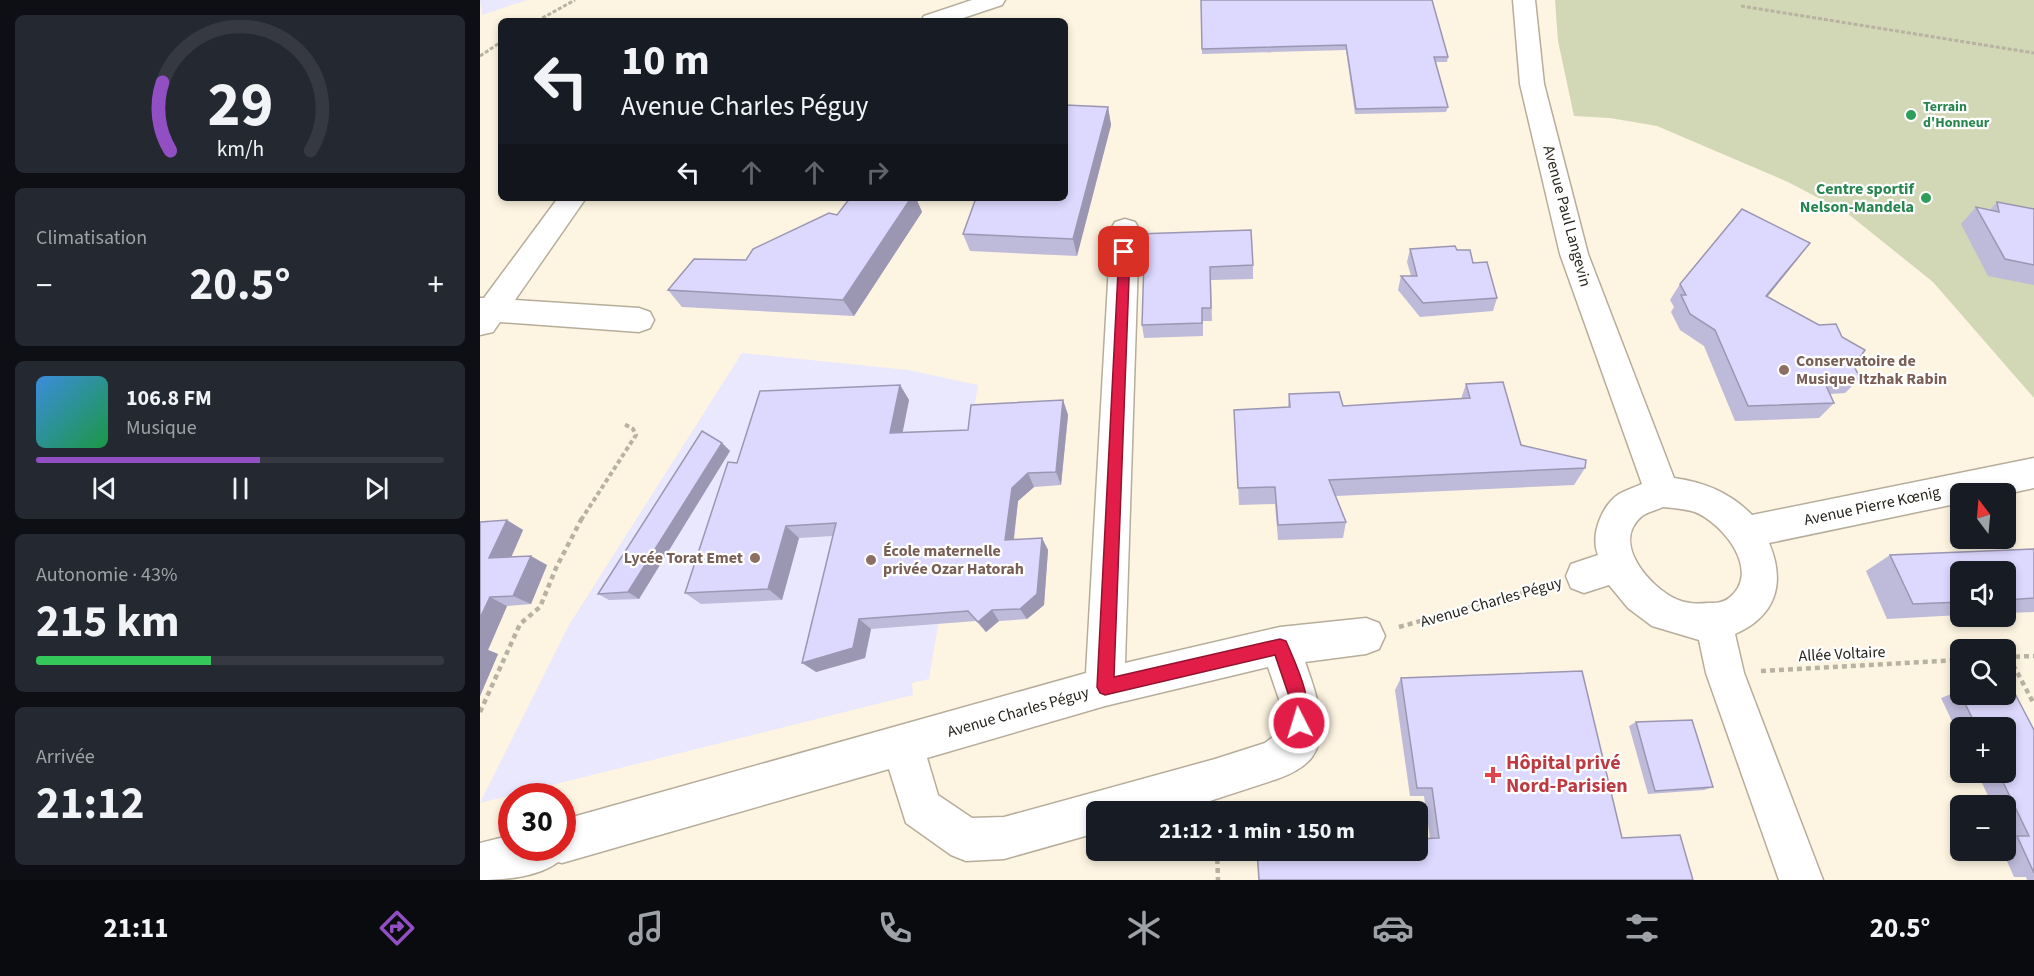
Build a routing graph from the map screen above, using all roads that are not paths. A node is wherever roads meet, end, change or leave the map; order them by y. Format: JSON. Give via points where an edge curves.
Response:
{"nodes":[{"id":1,"x":994,"y":0,"type":"edge"},
{"id":2,"x":1524,"y":0,"type":"edge"},
{"id":3,"x":941,"y":18,"type":"edge"},
{"id":4,"x":570,"y":201,"type":"edge"},
{"id":5,"x":1125,"y":229,"type":"dead end"},
{"id":6,"x":485,"y":315,"type":"edge"},
{"id":7,"x":639,"y":320,"type":"dead end"},
{"id":8,"x":2034,"y":473,"type":"edge"},
{"id":9,"x":1662,"y":492,"type":"junction"},
{"id":10,"x":1746,"y":532,"type":"junction"},
{"id":11,"x":1714,"y":623,"type":"junction"},
{"id":12,"x":1366,"y":636,"type":"road end"},
{"id":13,"x":1280,"y":646,"type":"junction"},
{"id":14,"x":1105,"y":687,"type":"junction"},
{"id":15,"x":903,"y":745,"type":"junction"},
{"id":16,"x":1138,"y":801,"type":"edge"},
{"id":17,"x":1086,"y":815,"type":"edge"},
{"id":18,"x":576,"y":838,"type":"edge"},
{"id":19,"x":498,"y":860,"type":"edge"},
{"id":20,"x":480,"y":865,"type":"edge"},
{"id":21,"x":1801,"y":880,"type":"edge"}],
"edges":[{"from":1,"to":3,"type":"street"},
{"from":2,"to":9,"type":"street","name":"Avenue Paul Langevin","via":[[1532,84],[1574,254]]},
{"from":4,"to":6,"type":"street"},
{"from":5,"to":14,"type":"street"},
{"from":6,"to":7,"type":"street"},
{"from":8,"to":10,"type":"street","name":"Avenue Pierre Kœnig"},
{"from":9,"to":10,"type":"street","via":[[1684,493],[1707,501]]},
{"from":9,"to":11,"type":"street","via":[[1641,496],[1625,508],[1614,524],[1612,544],[1601,571],[1668,615],[1692,623]]},
{"from":10,"to":11,"type":"street","via":[[1761,571],[1758,590],[1750,606],[1734,617]]},
{"from":11,"to":21,"type":"street","via":[[1725,673]]},
{"from":12,"to":13,"type":"street","name":"Avenue Charles Péguy"},
{"from":13,"to":14,"type":"street","name":"Avenue Charles Péguy"},
{"from":13,"to":16,"type":"street","via":[[1300,702],[1298,742],[1277,759]]},
{"from":14,"to":15,"type":"street","name":"Avenue Charles Péguy"},
{"from":15,"to":17,"type":"street","via":[[921,808],[966,840],[1004,838]]},
{"from":15,"to":18,"type":"street","name":"Avenue Charles Péguy"},
{"from":19,"to":20,"type":"street"}]}
